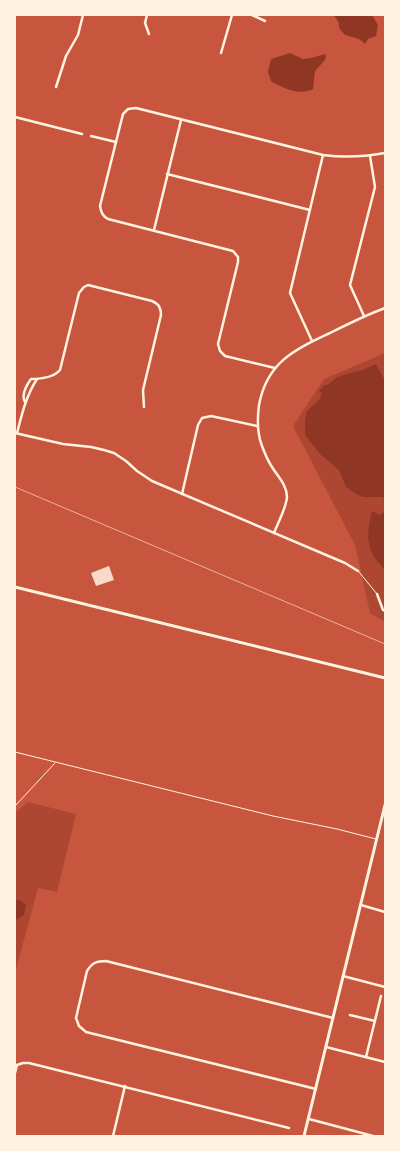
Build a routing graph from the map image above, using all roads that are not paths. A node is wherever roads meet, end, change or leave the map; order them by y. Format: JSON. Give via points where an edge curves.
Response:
{"nodes":[{"id":1,"x":83,"y":15,"type":"edge"},
{"id":2,"x":147,"y":15,"type":"edge"},
{"id":3,"x":232,"y":15,"type":"edge"},
{"id":4,"x":252,"y":15,"type":"edge"},
{"id":5,"x":265,"y":21,"type":"dead end"},
{"id":6,"x":149,"y":34,"type":"dead end"},
{"id":7,"x":221,"y":53,"type":"dead end"},
{"id":8,"x":56,"y":87,"type":"dead end"},
{"id":9,"x":15,"y":117,"type":"edge"},
{"id":10,"x":181,"y":120,"type":"junction"},
{"id":11,"x":82,"y":134,"type":"dead end"},
{"id":12,"x":91,"y":136,"type":"dead end"},
{"id":13,"x":116,"y":142,"type":"junction"},
{"id":14,"x":385,"y":153,"type":"edge"},
{"id":15,"x":324,"y":155,"type":"junction"},
{"id":16,"x":370,"y":156,"type":"junction"},
{"id":17,"x":167,"y":174,"type":"junction"},
{"id":18,"x":310,"y":210,"type":"junction"},
{"id":19,"x":154,"y":230,"type":"junction"},
{"id":20,"x":385,"y":308,"type":"edge"},
{"id":21,"x":364,"y":316,"type":"junction"},
{"id":22,"x":312,"y":341,"type":"junction"},
{"id":23,"x":275,"y":368,"type":"junction"},
{"id":24,"x":36,"y":379,"type":"junction"},
{"id":25,"x":26,"y":388,"type":"junction"},
{"id":26,"x":30,"y":390,"type":"junction"},
{"id":27,"x":25,"y":402,"type":"junction"},
{"id":28,"x":144,"y":407,"type":"dead end"},
{"id":29,"x":257,"y":426,"type":"junction"},
{"id":30,"x":16,"y":433,"type":"edge"},
{"id":31,"x":182,"y":494,"type":"junction"},
{"id":32,"x":274,"y":533,"type":"junction"},
{"id":33,"x":358,"y":571,"type":"joint"},
{"id":34,"x":15,"y":587,"type":"edge"},
{"id":35,"x":377,"y":594,"type":"joint"},
{"id":36,"x":385,"y":611,"type":"edge"},
{"id":37,"x":385,"y":678,"type":"edge"},
{"id":38,"x":15,"y":752,"type":"edge"},
{"id":39,"x":55,"y":762,"type":"junction"},
{"id":40,"x":385,"y":805,"type":"edge"},
{"id":41,"x":15,"y":806,"type":"edge"},
{"id":42,"x":377,"y":839,"type":"junction"},
{"id":43,"x":361,"y":905,"type":"junction"},
{"id":44,"x":385,"y":912,"type":"edge"},
{"id":45,"x":343,"y":976,"type":"junction"},
{"id":46,"x":385,"y":987,"type":"edge"},
{"id":47,"x":381,"y":996,"type":"dead end"},
{"id":48,"x":350,"y":1015,"type":"dead end"},
{"id":49,"x":333,"y":1018,"type":"junction"},
{"id":50,"x":375,"y":1021,"type":"junction"},
{"id":51,"x":326,"y":1047,"type":"junction"},
{"id":52,"x":366,"y":1057,"type":"junction"},
{"id":53,"x":385,"y":1062,"type":"edge"},
{"id":54,"x":15,"y":1073,"type":"edge"},
{"id":55,"x":125,"y":1086,"type":"junction"},
{"id":56,"x":316,"y":1089,"type":"junction"},
{"id":57,"x":309,"y":1119,"type":"junction"},
{"id":58,"x":289,"y":1128,"type":"dead end"},
{"id":59,"x":113,"y":1136,"type":"edge"},
{"id":60,"x":304,"y":1136,"type":"edge"},
{"id":61,"x":373,"y":1136,"type":"edge"}],
"edges":[{"from":1,"to":8,"type":"street"},
{"from":2,"to":6,"type":"street","via":[[145,23]]},
{"from":3,"to":7,"type":"street"},
{"from":4,"to":5,"type":"street"},
{"from":9,"to":11,"type":"street"},
{"from":10,"to":13,"type":"street","via":[[132,108],[123,114]]},
{"from":10,"to":15,"type":"street"},
{"from":10,"to":17,"type":"street"},
{"from":12,"to":13,"type":"street"},
{"from":13,"to":19,"type":"street","via":[[100,210],[108,219]]},
{"from":14,"to":16,"type":"street"},
{"from":15,"to":16,"type":"street","via":[[346,158]]},
{"from":15,"to":18,"type":"street"},
{"from":16,"to":21,"type":"street","via":[[375,186],[350,285]]},
{"from":17,"to":18,"type":"street"},
{"from":17,"to":19,"type":"street"},
{"from":18,"to":22,"type":"street","via":[[290,293]]},
{"from":19,"to":23,"type":"street","via":[[229,249],[236,254],[238,262],[218,348],[225,356]]},
{"from":20,"to":21,"type":"street"},
{"from":21,"to":22,"type":"street"},
{"from":22,"to":23,"type":"street","via":[[287,356]]},
{"from":23,"to":29,"type":"street","via":[[261,398]]},
{"from":24,"to":25,"type":"street","via":[[31,379]]},
{"from":24,"to":26,"type":"street"},
{"from":24,"to":28,"type":"street","via":[[54,376],[60,370],[79,293],[84,287],[93,286],[152,301],[160,306],[161,315],[143,390]]},
{"from":25,"to":26,"type":"street"},
{"from":25,"to":27,"type":"street"},
{"from":26,"to":27,"type":"street"},
{"from":27,"to":30,"type":"street"},
{"from":29,"to":31,"type":"street","via":[[211,416],[202,418]]},
{"from":29,"to":32,"type":"street","via":[[266,456],[286,492],[286,503]]},
{"from":30,"to":31,"type":"street","via":[[114,454],[144,476]]},
{"from":31,"to":32,"type":"street"},
{"from":32,"to":33,"type":"street"},
{"from":33,"to":35,"type":"lane"},
{"from":34,"to":37,"type":"street"},
{"from":35,"to":36,"type":"street"},
{"from":38,"to":39,"type":"lane"},
{"from":39,"to":41,"type":"lane"},
{"from":39,"to":42,"type":"lane"},
{"from":40,"to":42,"type":"street"},
{"from":42,"to":43,"type":"street"},
{"from":43,"to":44,"type":"street"},
{"from":43,"to":45,"type":"street"},
{"from":45,"to":46,"type":"street"},
{"from":45,"to":49,"type":"street"},
{"from":47,"to":50,"type":"street"},
{"from":48,"to":50,"type":"street"},
{"from":49,"to":51,"type":"street"},
{"from":49,"to":56,"type":"street","via":[[106,961],[97,961],[87,971],[76,1018],[86,1032]]},
{"from":50,"to":52,"type":"street"},
{"from":51,"to":52,"type":"street"},
{"from":51,"to":56,"type":"street"},
{"from":52,"to":53,"type":"street"},
{"from":54,"to":55,"type":"street","via":[[17,1065],[29,1063]]},
{"from":55,"to":58,"type":"street"},
{"from":55,"to":59,"type":"street"},
{"from":56,"to":57,"type":"street"},
{"from":57,"to":60,"type":"street"},
{"from":57,"to":61,"type":"street"}]}
